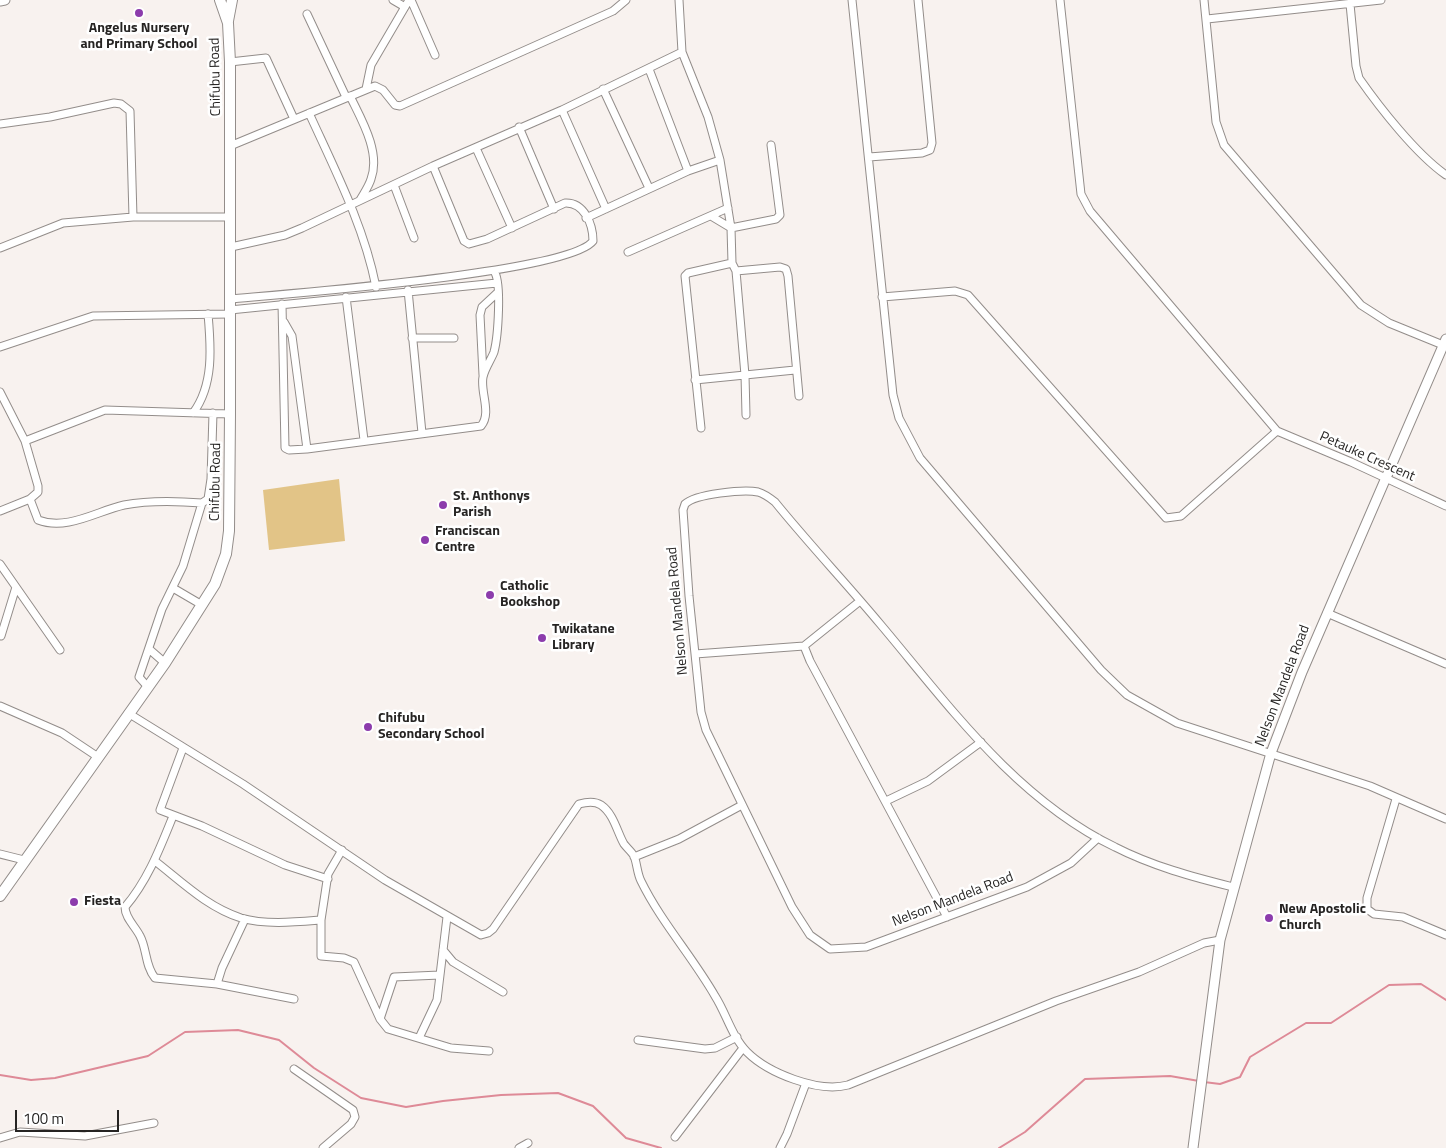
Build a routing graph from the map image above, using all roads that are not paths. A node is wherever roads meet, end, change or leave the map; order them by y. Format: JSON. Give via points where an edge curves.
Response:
{"nodes":[{"id":1,"x":5,"y":0,"type":"edge"},
{"id":2,"x":220,"y":0,"type":"edge"},
{"id":3,"x":232,"y":0,"type":"edge"},
{"id":4,"x":393,"y":0,"type":"edge"},
{"id":5,"x":410,"y":0,"type":"edge"},
{"id":6,"x":626,"y":0,"type":"edge"},
{"id":7,"x":678,"y":0,"type":"edge"},
{"id":8,"x":852,"y":0,"type":"edge"},
{"id":9,"x":918,"y":0,"type":"edge"},
{"id":10,"x":1060,"y":0,"type":"edge"},
{"id":11,"x":1204,"y":0,"type":"edge"},
{"id":12,"x":1381,"y":0,"type":"edge"},
{"id":13,"x":0,"y":1,"type":"edge"},
{"id":14,"x":1350,"y":4,"type":"junction"},
{"id":15,"x":405,"y":7,"type":"junction"},
{"id":16,"x":307,"y":14,"type":"dead end"},
{"id":17,"x":1207,"y":19,"type":"junction"},
{"id":18,"x":228,"y":23,"type":"junction"},
{"id":19,"x":682,"y":52,"type":"junction"},
{"id":20,"x":435,"y":55,"type":"dead end"},
{"id":21,"x":230,"y":62,"type":"junction"},
{"id":22,"x":649,"y":69,"type":"junction"},
{"id":23,"x":366,"y":89,"type":"junction"},
{"id":24,"x":603,"y":89,"type":"junction"},
{"id":25,"x":348,"y":96,"type":"junction"},
{"id":26,"x":562,"y":110,"type":"junction"},
{"id":27,"x":309,"y":113,"type":"junction"},
{"id":28,"x":294,"y":119,"type":"junction"},
{"id":29,"x":0,"y":124,"type":"edge"},
{"id":30,"x":519,"y":128,"type":"junction"},
{"id":31,"x":771,"y":144,"type":"dead end"},
{"id":32,"x":230,"y":146,"type":"junction"},
{"id":33,"x":476,"y":148,"type":"junction"},
{"id":34,"x":869,"y":157,"type":"junction"},
{"id":35,"x":720,"y":160,"type":"junction"},
{"id":36,"x":433,"y":166,"type":"junction"},
{"id":37,"x":688,"y":171,"type":"junction"},
{"id":38,"x":1446,"y":175,"type":"edge"},
{"id":39,"x":394,"y":185,"type":"junction"},
{"id":40,"x":649,"y":188,"type":"junction"},
{"id":41,"x":360,"y":200,"type":"junction"},
{"id":42,"x":350,"y":204,"type":"junction"},
{"id":43,"x":728,"y":208,"type":"junction"},
{"id":44,"x":554,"y":209,"type":"junction"},
{"id":45,"x":606,"y":209,"type":"junction"},
{"id":46,"x":711,"y":216,"type":"junction"},
{"id":47,"x":133,"y":217,"type":"junction"},
{"id":48,"x":231,"y":217,"type":"junction"},
{"id":49,"x":586,"y":218,"type":"junction"},
{"id":50,"x":512,"y":228,"type":"junction"},
{"id":51,"x":731,"y":228,"type":"junction"},
{"id":52,"x":414,"y":238,"type":"dead end"},
{"id":53,"x":231,"y":247,"type":"junction"},
{"id":54,"x":0,"y":248,"type":"edge"},
{"id":55,"x":628,"y":252,"type":"dead end"},
{"id":56,"x":732,"y":263,"type":"junction"},
{"id":57,"x":494,"y":271,"type":"junction"},
{"id":58,"x":736,"y":271,"type":"junction"},
{"id":59,"x":432,"y":279,"type":"junction"},
{"id":60,"x":497,"y":282,"type":"junction"},
{"id":61,"x":376,"y":284,"type":"junction"},
{"id":62,"x":432,"y":288,"type":"junction"},
{"id":63,"x":318,"y":290,"type":"junction"},
{"id":64,"x":408,"y":290,"type":"junction"},
{"id":65,"x":498,"y":293,"type":"junction"},
{"id":66,"x":377,"y":294,"type":"junction"},
{"id":67,"x":346,"y":297,"type":"junction"},
{"id":68,"x":882,"y":297,"type":"junction"},
{"id":69,"x":320,"y":300,"type":"junction"},
{"id":70,"x":282,"y":304,"type":"junction"},
{"id":71,"x":230,"y":308,"type":"junction"},
{"id":72,"x":208,"y":314,"type":"junction"},
{"id":73,"x":284,"y":322,"type":"junction"},
{"id":74,"x":412,"y":338,"type":"junction"},
{"id":75,"x":454,"y":338,"type":"dead end"},
{"id":76,"x":1445,"y":342,"type":"edge"},
{"id":77,"x":0,"y":348,"type":"edge"},
{"id":78,"x":795,"y":370,"type":"junction"},
{"id":79,"x":745,"y":375,"type":"junction"},
{"id":80,"x":483,"y":376,"type":"junction"},
{"id":81,"x":695,"y":380,"type":"junction"},
{"id":82,"x":0,"y":392,"type":"edge"},
{"id":83,"x":799,"y":396,"type":"dead end"},
{"id":84,"x":2,"y":400,"type":"edge"},
{"id":85,"x":193,"y":413,"type":"junction"},
{"id":86,"x":213,"y":413,"type":"junction"},
{"id":87,"x":230,"y":414,"type":"junction"},
{"id":88,"x":746,"y":415,"type":"dead end"},
{"id":89,"x":701,"y":428,"type":"dead end"},
{"id":90,"x":1277,"y":431,"type":"junction"},
{"id":91,"x":422,"y":434,"type":"junction"},
{"id":92,"x":364,"y":440,"type":"junction"},
{"id":93,"x":25,"y":441,"type":"junction"},
{"id":94,"x":307,"y":449,"type":"junction"},
{"id":95,"x":1386,"y":478,"type":"junction"},
{"id":96,"x":30,"y":498,"type":"junction"},
{"id":97,"x":202,"y":503,"type":"junction"},
{"id":98,"x":1446,"y":506,"type":"edge"},
{"id":99,"x":0,"y":511,"type":"edge"},
{"id":100,"x":0,"y":564,"type":"edge"},
{"id":101,"x":16,"y":587,"type":"junction"},
{"id":102,"x":173,"y":588,"type":"junction"},
{"id":103,"x":860,"y":601,"type":"junction"},
{"id":104,"x":202,"y":605,"type":"junction"},
{"id":105,"x":1327,"y":612,"type":"junction"},
{"id":106,"x":0,"y":637,"type":"edge"},
{"id":107,"x":804,"y":646,"type":"junction"},
{"id":108,"x":149,"y":649,"type":"junction"},
{"id":109,"x":60,"y":650,"type":"dead end"},
{"id":110,"x":695,"y":654,"type":"junction"},
{"id":111,"x":164,"y":663,"type":"junction"},
{"id":112,"x":1446,"y":664,"type":"edge"},
{"id":113,"x":147,"y":686,"type":"junction"},
{"id":114,"x":0,"y":706,"type":"edge"},
{"id":115,"x":128,"y":713,"type":"junction"},
{"id":116,"x":981,"y":742,"type":"junction"},
{"id":117,"x":183,"y":748,"type":"junction"},
{"id":118,"x":1271,"y":753,"type":"junction"},
{"id":119,"x":98,"y":756,"type":"junction"},
{"id":120,"x":1396,"y":799,"type":"junction"},
{"id":121,"x":886,"y":801,"type":"junction"},
{"id":122,"x":742,"y":805,"type":"junction"},
{"id":123,"x":173,"y":816,"type":"junction"},
{"id":124,"x":1446,"y":819,"type":"edge"},
{"id":125,"x":1098,"y":838,"type":"junction"},
{"id":126,"x":342,"y":850,"type":"junction"},
{"id":127,"x":0,"y":854,"type":"edge"},
{"id":128,"x":634,"y":857,"type":"junction"},
{"id":129,"x":24,"y":860,"type":"junction"},
{"id":130,"x":155,"y":861,"type":"junction"},
{"id":131,"x":328,"y":879,"type":"junction"},
{"id":132,"x":1233,"y":887,"type":"junction"},
{"id":133,"x":0,"y":896,"type":"edge"},
{"id":134,"x":447,"y":917,"type":"junction"},
{"id":135,"x":947,"y":917,"type":"junction"},
{"id":136,"x":246,"y":919,"type":"junction"},
{"id":137,"x":321,"y":920,"type":"junction"},
{"id":138,"x":1446,"y":935,"type":"edge"},
{"id":139,"x":1220,"y":940,"type":"junction"},
{"id":140,"x":443,"y":950,"type":"junction"},
{"id":141,"x":440,"y":974,"type":"junction"},
{"id":142,"x":217,"y":984,"type":"junction"},
{"id":143,"x":503,"y":992,"type":"dead end"},
{"id":144,"x":294,"y":999,"type":"dead end"},
{"id":145,"x":380,"y":1019,"type":"junction"},
{"id":146,"x":737,"y":1037,"type":"junction"},
{"id":147,"x":419,"y":1038,"type":"junction"},
{"id":148,"x":638,"y":1040,"type":"dead end"},
{"id":149,"x":743,"y":1048,"type":"junction"},
{"id":150,"x":489,"y":1051,"type":"dead end"},
{"id":151,"x":294,"y":1069,"type":"dead end"},
{"id":152,"x":806,"y":1083,"type":"junction"},
{"id":153,"x":154,"y":1124,"type":"dead end"},
{"id":154,"x":675,"y":1137,"type":"dead end"},
{"id":155,"x":0,"y":1138,"type":"edge"},
{"id":156,"x":528,"y":1144,"type":"dead end"},
{"id":157,"x":323,"y":1148,"type":"edge"},
{"id":158,"x":519,"y":1148,"type":"edge"},
{"id":159,"x":780,"y":1148,"type":"edge"},
{"id":160,"x":1193,"y":1148,"type":"edge"}],
"edges":[{"from":1,"to":13,"type":"street"},
{"from":2,"to":18,"type":"main road","name":"Chifubu Road"},
{"from":3,"to":18,"type":"main road"},
{"from":4,"to":15,"type":"street"},
{"from":5,"to":15,"type":"street"},
{"from":5,"to":20,"type":"street"},
{"from":6,"to":23,"type":"street","via":[[613,11],[400,106],[379,88]]},
{"from":7,"to":19,"type":"street"},
{"from":8,"to":34,"type":"street"},
{"from":9,"to":34,"type":"street","via":[[932,143],[930,150]]},
{"from":10,"to":90,"type":"street","via":[[1084,203]]},
{"from":11,"to":17,"type":"street"},
{"from":12,"to":14,"type":"street"},
{"from":14,"to":17,"type":"street"},
{"from":14,"to":38,"type":"street","via":[[1360,78],[1432,165]]},
{"from":15,"to":23,"type":"street","via":[[372,65]]},
{"from":16,"to":25,"type":"street"},
{"from":17,"to":76,"type":"street","via":[[1216,122],[1224,145],[1361,305],[1389,323]]},
{"from":18,"to":21,"type":"main road","name":"Chifubu Road"},
{"from":19,"to":22,"type":"street"},
{"from":19,"to":35,"type":"street","via":[[708,117]]},
{"from":21,"to":28,"type":"street","via":[[266,58]]},
{"from":21,"to":32,"type":"main road","name":"Chifubu Road"},
{"from":22,"to":24,"type":"street"},
{"from":22,"to":37,"type":"street"},
{"from":23,"to":25,"type":"street"},
{"from":24,"to":26,"type":"street"},
{"from":24,"to":40,"type":"street"},
{"from":25,"to":27,"type":"street"},
{"from":25,"to":41,"type":"street","via":[[369,137],[372,161],[372,178]]},
{"from":26,"to":30,"type":"street"},
{"from":26,"to":45,"type":"street"},
{"from":27,"to":28,"type":"street"},
{"from":27,"to":42,"type":"street"},
{"from":28,"to":32,"type":"street"},
{"from":29,"to":47,"type":"street","via":[[114,103],[126,106],[130,111]]},
{"from":30,"to":33,"type":"street"},
{"from":30,"to":44,"type":"street"},
{"from":31,"to":51,"type":"street","via":[[780,214],[776,219]]},
{"from":32,"to":48,"type":"main road","name":"Chifubu Road"},
{"from":33,"to":36,"type":"street"},
{"from":33,"to":50,"type":"street"},
{"from":34,"to":68,"type":"street"},
{"from":35,"to":37,"type":"street"},
{"from":35,"to":43,"type":"street"},
{"from":36,"to":39,"type":"street"},
{"from":36,"to":50,"type":"street","via":[[464,241],[475,244]]},
{"from":37,"to":40,"type":"street"},
{"from":39,"to":41,"type":"street"},
{"from":39,"to":52,"type":"street"},
{"from":40,"to":45,"type":"street"},
{"from":41,"to":42,"type":"street"},
{"from":42,"to":53,"type":"street","via":[[284,234]]},
{"from":42,"to":61,"type":"street","via":[[371,260]]},
{"from":43,"to":46,"type":"street"},
{"from":43,"to":51,"type":"street"},
{"from":44,"to":49,"type":"street","via":[[573,203],[580,206]]},
{"from":44,"to":50,"type":"street"},
{"from":45,"to":49,"type":"street"},
{"from":46,"to":51,"type":"street"},
{"from":46,"to":55,"type":"street"},
{"from":47,"to":48,"type":"street"},
{"from":47,"to":54,"type":"street","via":[[63,223]]},
{"from":48,"to":53,"type":"main road","name":"Chifubu Road"},
{"from":49,"to":57,"type":"street","via":[[593,241],[580,252]]},
{"from":51,"to":56,"type":"street"},
{"from":53,"to":71,"type":"main road","name":"Chifubu Road"},
{"from":56,"to":58,"type":"street"},
{"from":56,"to":81,"type":"street","via":[[685,276]]},
{"from":57,"to":59,"type":"street"},
{"from":57,"to":60,"type":"street"},
{"from":58,"to":78,"type":"street","via":[[786,269]]},
{"from":58,"to":79,"type":"street"},
{"from":59,"to":61,"type":"street"},
{"from":59,"to":62,"type":"street"},
{"from":60,"to":62,"type":"street"},
{"from":60,"to":65,"type":"street"},
{"from":61,"to":63,"type":"street"},
{"from":61,"to":66,"type":"street"},
{"from":62,"to":64,"type":"street"},
{"from":63,"to":69,"type":"street"},
{"from":63,"to":71,"type":"street"},
{"from":64,"to":66,"type":"street"},
{"from":64,"to":74,"type":"street"},
{"from":65,"to":80,"type":"street","via":[[497,337]]},
{"from":65,"to":80,"type":"street","via":[[482,307],[480,315]]},
{"from":66,"to":67,"type":"street"},
{"from":67,"to":69,"type":"street"},
{"from":67,"to":92,"type":"street"},
{"from":68,"to":90,"type":"street","via":[[955,291],[968,295],[1166,518],[1181,516]]},
{"from":68,"to":118,"type":"street","via":[[893,395],[899,418],[920,458],[932,473],[1126,695],[1177,723]]},
{"from":69,"to":70,"type":"street"},
{"from":70,"to":71,"type":"street"},
{"from":70,"to":73,"type":"street"},
{"from":71,"to":72,"type":"street"},
{"from":71,"to":87,"type":"main road","name":"Chifubu Road"},
{"from":72,"to":77,"type":"street","via":[[93,316]]},
{"from":72,"to":85,"type":"street","via":[[208,374],[201,402]]},
{"from":73,"to":94,"type":"street","via":[[292,336]]},
{"from":73,"to":94,"type":"street","via":[[284,443],[289,450]]},
{"from":74,"to":75,"type":"street"},
{"from":74,"to":91,"type":"street"},
{"from":76,"to":95,"type":"street","name":"Nelson Mandela Road"},
{"from":78,"to":79,"type":"street"},
{"from":78,"to":83,"type":"street"},
{"from":79,"to":81,"type":"street"},
{"from":79,"to":88,"type":"street"},
{"from":80,"to":91,"type":"street","via":[[486,418],[481,426]]},
{"from":81,"to":89,"type":"street"},
{"from":82,"to":84,"type":"street"},
{"from":84,"to":93,"type":"street"},
{"from":85,"to":86,"type":"street"},
{"from":85,"to":93,"type":"street","via":[[105,410]]},
{"from":86,"to":87,"type":"street"},
{"from":86,"to":97,"type":"street","via":[[211,479],[208,499]]},
{"from":87,"to":104,"type":"main road","name":"Chifubu Road","via":[[226,554]]},
{"from":90,"to":95,"type":"street","name":"Petauke Crescent"},
{"from":91,"to":92,"type":"street"},
{"from":92,"to":94,"type":"street"},
{"from":93,"to":96,"type":"street","via":[[38,486],[38,492]]},
{"from":95,"to":98,"type":"street","name":"Petauke Crescent"},
{"from":95,"to":105,"type":"street","name":"Nelson Mandela Road"},
{"from":96,"to":97,"type":"street","via":[[38,520],[60,523],[143,502]]},
{"from":96,"to":99,"type":"street"},
{"from":97,"to":102,"type":"street"},
{"from":100,"to":101,"type":"street"},
{"from":101,"to":106,"type":"street"},
{"from":101,"to":109,"type":"street"},
{"from":102,"to":104,"type":"street"},
{"from":102,"to":108,"type":"street","via":[[162,609]]},
{"from":103,"to":107,"type":"street"},
{"from":103,"to":110,"type":"street","name":"Nelson Mandela Road","via":[[766,495],[738,492],[696,497],[688,500],[683,510]]},
{"from":103,"to":116,"type":"street","name":"Nelson Mandela Road"},
{"from":104,"to":111,"type":"main road","name":"Chifubu Road"},
{"from":105,"to":112,"type":"street"},
{"from":105,"to":118,"type":"street","name":"Nelson Mandela Road"},
{"from":107,"to":110,"type":"street"},
{"from":107,"to":121,"type":"street"},
{"from":108,"to":111,"type":"street"},
{"from":108,"to":113,"type":"street","via":[[138,676]]},
{"from":110,"to":122,"type":"street","name":"Nelson Mandela Road","via":[[706,730]]},
{"from":111,"to":113,"type":"main road","name":"Chifubu Road"},
{"from":113,"to":115,"type":"main road","name":"Chifubu Road"},
{"from":114,"to":119,"type":"street","via":[[62,733]]},
{"from":115,"to":117,"type":"street"},
{"from":115,"to":119,"type":"main road","name":"Chifubu Road"},
{"from":116,"to":121,"type":"street","via":[[928,781]]},
{"from":116,"to":125,"type":"street","name":"Nelson Mandela Road","via":[[1038,796]]},
{"from":117,"to":123,"type":"street","via":[[160,810]]},
{"from":117,"to":126,"type":"street"},
{"from":118,"to":120,"type":"street","via":[[1370,786]]},
{"from":118,"to":132,"type":"street","name":"Nelson Mandela Road"},
{"from":119,"to":129,"type":"main road","name":"Chifubu Road"},
{"from":120,"to":124,"type":"street"},
{"from":120,"to":138,"type":"street","via":[[1367,898],[1367,909],[1386,917],[1403,917]]},
{"from":121,"to":135,"type":"street"},
{"from":122,"to":128,"type":"street","via":[[678,839]]},
{"from":122,"to":135,"type":"street","name":"Nelson Mandela Road","via":[[796,913],[810,935],[830,949],[866,947]]},
{"from":123,"to":130,"type":"street"},
{"from":123,"to":131,"type":"street","via":[[285,865]]},
{"from":125,"to":132,"type":"street","name":"Nelson Mandela Road","via":[[1150,862]]},
{"from":125,"to":135,"type":"street","name":"Nelson Mandela Road","via":[[1071,864]]},
{"from":126,"to":131,"type":"street","via":[[329,869]]},
{"from":126,"to":134,"type":"street"},
{"from":127,"to":129,"type":"street"},
{"from":128,"to":134,"type":"street","via":[[607,811],[601,805],[585,802],[574,810],[488,933],[481,935]]},
{"from":128,"to":146,"type":"street","via":[[639,878],[653,904],[715,995]]},
{"from":129,"to":133,"type":"main road","name":"Chifubu Road"},
{"from":130,"to":136,"type":"street","via":[[202,898]]},
{"from":130,"to":142,"type":"street","via":[[143,884],[125,907],[125,913],[141,937],[150,971],[155,978]]},
{"from":131,"to":137,"type":"street"},
{"from":132,"to":139,"type":"street"},
{"from":134,"to":140,"type":"street"},
{"from":136,"to":137,"type":"street"},
{"from":136,"to":142,"type":"street"},
{"from":137,"to":145,"type":"street","via":[[320,953],[325,958],[344,958],[354,962]]},
{"from":139,"to":152,"type":"street","via":[[1204,943],[1139,972],[1056,1001],[848,1085],[834,1087]]},
{"from":139,"to":160,"type":"street"},
{"from":140,"to":141,"type":"street"},
{"from":140,"to":143,"type":"street","via":[[453,962]]},
{"from":141,"to":145,"type":"street","via":[[394,977]]},
{"from":141,"to":147,"type":"street","via":[[436,1000]]},
{"from":142,"to":144,"type":"street"},
{"from":145,"to":147,"type":"street","via":[[388,1029]]},
{"from":146,"to":148,"type":"street","via":[[716,1048],[705,1049]]},
{"from":146,"to":149,"type":"street"},
{"from":147,"to":150,"type":"street","via":[[451,1048]]},
{"from":149,"to":152,"type":"street","via":[[776,1072]]},
{"from":149,"to":154,"type":"street"},
{"from":151,"to":157,"type":"street","via":[[353,1110],[355,1117],[351,1124]]},
{"from":152,"to":159,"type":"street"},
{"from":153,"to":155,"type":"street","via":[[85,1136],[20,1132]]},
{"from":156,"to":158,"type":"street"}]}
